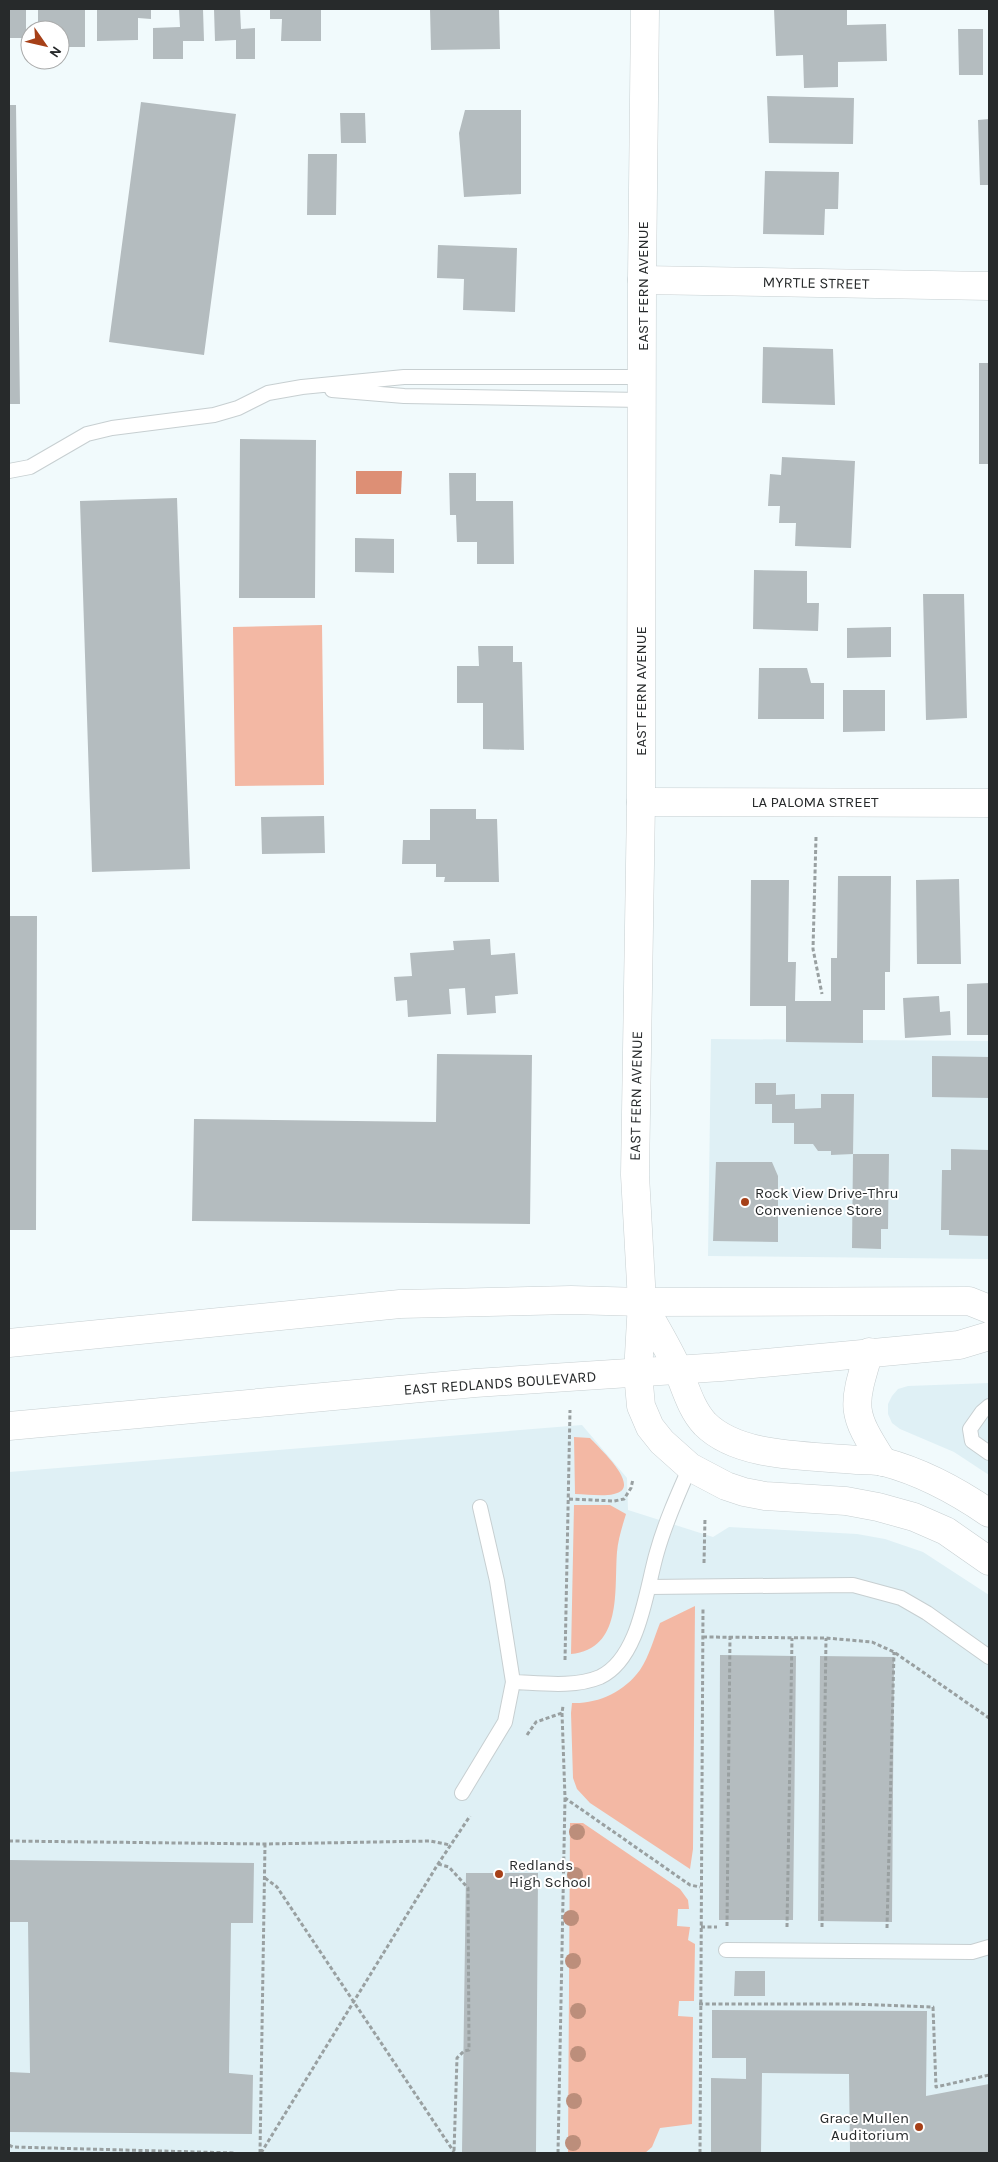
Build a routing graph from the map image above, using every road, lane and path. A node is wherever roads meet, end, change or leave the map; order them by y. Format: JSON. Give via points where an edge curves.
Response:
{"nodes":[{"id":1,"x":646,"y":9,"type":"edge"},
{"id":2,"x":642,"y":280,"type":"junction"},
{"id":3,"x":989,"y":286,"type":"edge"},
{"id":4,"x":302,"y":387,"type":"junction"},
{"id":5,"x":642,"y":389,"type":"junction"},
{"id":6,"x":9,"y":472,"type":"edge"},
{"id":7,"x":641,"y":802,"type":"junction"},
{"id":8,"x":989,"y":803,"type":"edge"},
{"id":9,"x":816,"y":837,"type":"dead end"},
{"id":10,"x":822,"y":994,"type":"dead end"},
{"id":11,"x":642,"y":1302,"type":"junction"},
{"id":12,"x":989,"y":1309,"type":"edge"},
{"id":13,"x":989,"y":1336,"type":"edge"},
{"id":14,"x":9,"y":1343,"type":"edge"},
{"id":15,"x":869,"y":1352,"type":"junction"},
{"id":16,"x":677,"y":1369,"type":"junction"},
{"id":17,"x":638,"y":1373,"type":"junction"},
{"id":18,"x":989,"y":1406,"type":"edge"},
{"id":19,"x":570,"y":1410,"type":"dead end"},
{"id":20,"x":9,"y":1426,"type":"edge"},
{"id":21,"x":989,"y":1453,"type":"edge"},
{"id":22,"x":882,"y":1462,"type":"junction"},
{"id":23,"x":690,"y":1466,"type":"junction"},
{"id":24,"x":633,"y":1479,"type":"dead end"},
{"id":25,"x":568,"y":1499,"type":"junction"},
{"id":26,"x":480,"y":1507,"type":"dead end"},
{"id":27,"x":989,"y":1513,"type":"edge"},
{"id":28,"x":989,"y":1561,"type":"edge"},
{"id":29,"x":650,"y":1587,"type":"junction"},
{"id":30,"x":730,"y":1636,"type":"junction"},
{"id":31,"x":792,"y":1638,"type":"junction"},
{"id":32,"x":826,"y":1638,"type":"junction"},
{"id":33,"x":894,"y":1652,"type":"junction"},
{"id":34,"x":989,"y":1657,"type":"edge"},
{"id":35,"x":513,"y":1682,"type":"junction"},
{"id":36,"x":565,"y":1683,"type":"junction"},
{"id":37,"x":562,"y":1713,"type":"dead end"},
{"id":38,"x":989,"y":1718,"type":"edge"},
{"id":39,"x":462,"y":1793,"type":"dead end"},
{"id":40,"x":565,"y":1798,"type":"junction"},
{"id":41,"x":9,"y":1841,"type":"edge"},
{"id":42,"x":265,"y":1844,"type":"junction"},
{"id":43,"x":450,"y":1846,"type":"dead end"},
{"id":44,"x":265,"y":1878,"type":"junction"},
{"id":45,"x":700,"y":1887,"type":"junction"},
{"id":46,"x":727,"y":1927,"type":"dead end"},
{"id":47,"x":787,"y":1927,"type":"dead end"},
{"id":48,"x":822,"y":1928,"type":"dead end"},
{"id":49,"x":887,"y":1930,"type":"dead end"},
{"id":50,"x":989,"y":1947,"type":"edge"},
{"id":51,"x":726,"y":1950,"type":"dead end"},
{"id":52,"x":354,"y":2004,"type":"junction"},
{"id":53,"x":699,"y":2004,"type":"junction"},
{"id":54,"x":989,"y":2074,"type":"edge"},
{"id":55,"x":9,"y":2145,"type":"edge"},
{"id":56,"x":454,"y":2152,"type":"edge"},
{"id":57,"x":235,"y":2153,"type":"edge"},
{"id":58,"x":260,"y":2153,"type":"edge"},
{"id":59,"x":558,"y":2153,"type":"edge"},
{"id":60,"x":700,"y":2153,"type":"edge"}],
"edges":[{"from":1,"to":2,"type":"street","name":"EAST FERN AVENUE"},
{"from":2,"to":3,"type":"street","name":"MYRTLE STREET"},
{"from":2,"to":5,"type":"street","name":"EAST FERN AVENUE"},
{"from":4,"to":5,"type":"lane","via":[[404,396]]},
{"from":4,"to":5,"type":"lane","via":[[404,377]]},
{"from":4,"to":6,"type":"lane","via":[[268,393],[238,408],[214,415],[87,434],[30,467]]},
{"from":5,"to":7,"type":"street","name":"EAST FERN AVENUE"},
{"from":7,"to":8,"type":"street","name":"LA PALOMA STREET"},
{"from":7,"to":11,"type":"street","name":"EAST FERN AVENUE","via":[[635,1175]]},
{"from":9,"to":10,"type":"path","via":[[814,950]]},
{"from":11,"to":12,"type":"street","via":[[969,1301]]},
{"from":11,"to":14,"type":"street","via":[[571,1300],[400,1304]]},
{"from":11,"to":16,"type":"street"},
{"from":11,"to":17,"type":"street","name":"EAST FERN AVENUE"},
{"from":13,"to":15,"type":"street","name":"EAST REDLANDS BOULEVARD","via":[[959,1345]]},
{"from":15,"to":16,"type":"street","name":"EAST REDLANDS BOULEVARD"},
{"from":15,"to":22,"type":"street","via":[[858,1389],[857,1412],[864,1433]]},
{"from":16,"to":17,"type":"street","name":"EAST REDLANDS BOULEVARD"},
{"from":16,"to":22,"type":"street","via":[[698,1415],[722,1438],[744,1447],[783,1453]]},
{"from":17,"to":20,"type":"street","name":"EAST REDLANDS BOULEVARD","via":[[475,1383]]},
{"from":17,"to":23,"type":"street","name":"EAST FERN AVENUE","via":[[641,1406],[650,1427]]},
{"from":18,"to":21,"type":"lane","via":[[970,1429],[972,1441]]},
{"from":19,"to":25,"type":"path"},
{"from":22,"to":27,"type":"street","via":[[931,1479]]},
{"from":23,"to":28,"type":"street","name":"EAST FERN AVENUE","via":[[744,1492],[846,1501],[914,1517],[946,1532]]},
{"from":23,"to":29,"type":"lane","via":[[656,1552]]},
{"from":24,"to":25,"type":"path","via":[[624,1499]]},
{"from":25,"to":36,"type":"path"},
{"from":26,"to":35,"type":"lane","via":[[497,1581]]},
{"from":29,"to":34,"type":"lane","via":[[853,1585],[901,1598]]},
{"from":29,"to":36,"type":"lane","via":[[632,1640],[617,1664],[599,1677]]},
{"from":30,"to":31,"type":"path"},
{"from":30,"to":45,"type":"path","via":[[703,1637]]},
{"from":30,"to":46,"type":"path"},
{"from":31,"to":32,"type":"path"},
{"from":31,"to":47,"type":"path"},
{"from":32,"to":33,"type":"path","via":[[872,1642]]},
{"from":32,"to":48,"type":"path"},
{"from":33,"to":38,"type":"path"},
{"from":33,"to":49,"type":"path"},
{"from":35,"to":36,"type":"lane"},
{"from":35,"to":39,"type":"lane","via":[[504,1722]]},
{"from":37,"to":40,"type":"path"},
{"from":40,"to":45,"type":"path","via":[[690,1885]]},
{"from":40,"to":59,"type":"path"},
{"from":41,"to":42,"type":"path"},
{"from":42,"to":43,"type":"path","via":[[430,1841]]},
{"from":42,"to":44,"type":"path"},
{"from":44,"to":52,"type":"path","via":[[277,1887]]},
{"from":44,"to":58,"type":"path"},
{"from":45,"to":53,"type":"path"},
{"from":50,"to":51,"type":"lane","via":[[972,1952]]},
{"from":52,"to":56,"type":"path"},
{"from":52,"to":56,"type":"path","via":[[438,1864],[448,1867],[468,1888],[469,2050],[457,2058]]},
{"from":52,"to":58,"type":"path"},
{"from":53,"to":54,"type":"path","via":[[933,2007],[936,2088]]},
{"from":53,"to":60,"type":"path"},
{"from":55,"to":57,"type":"path"}]}
